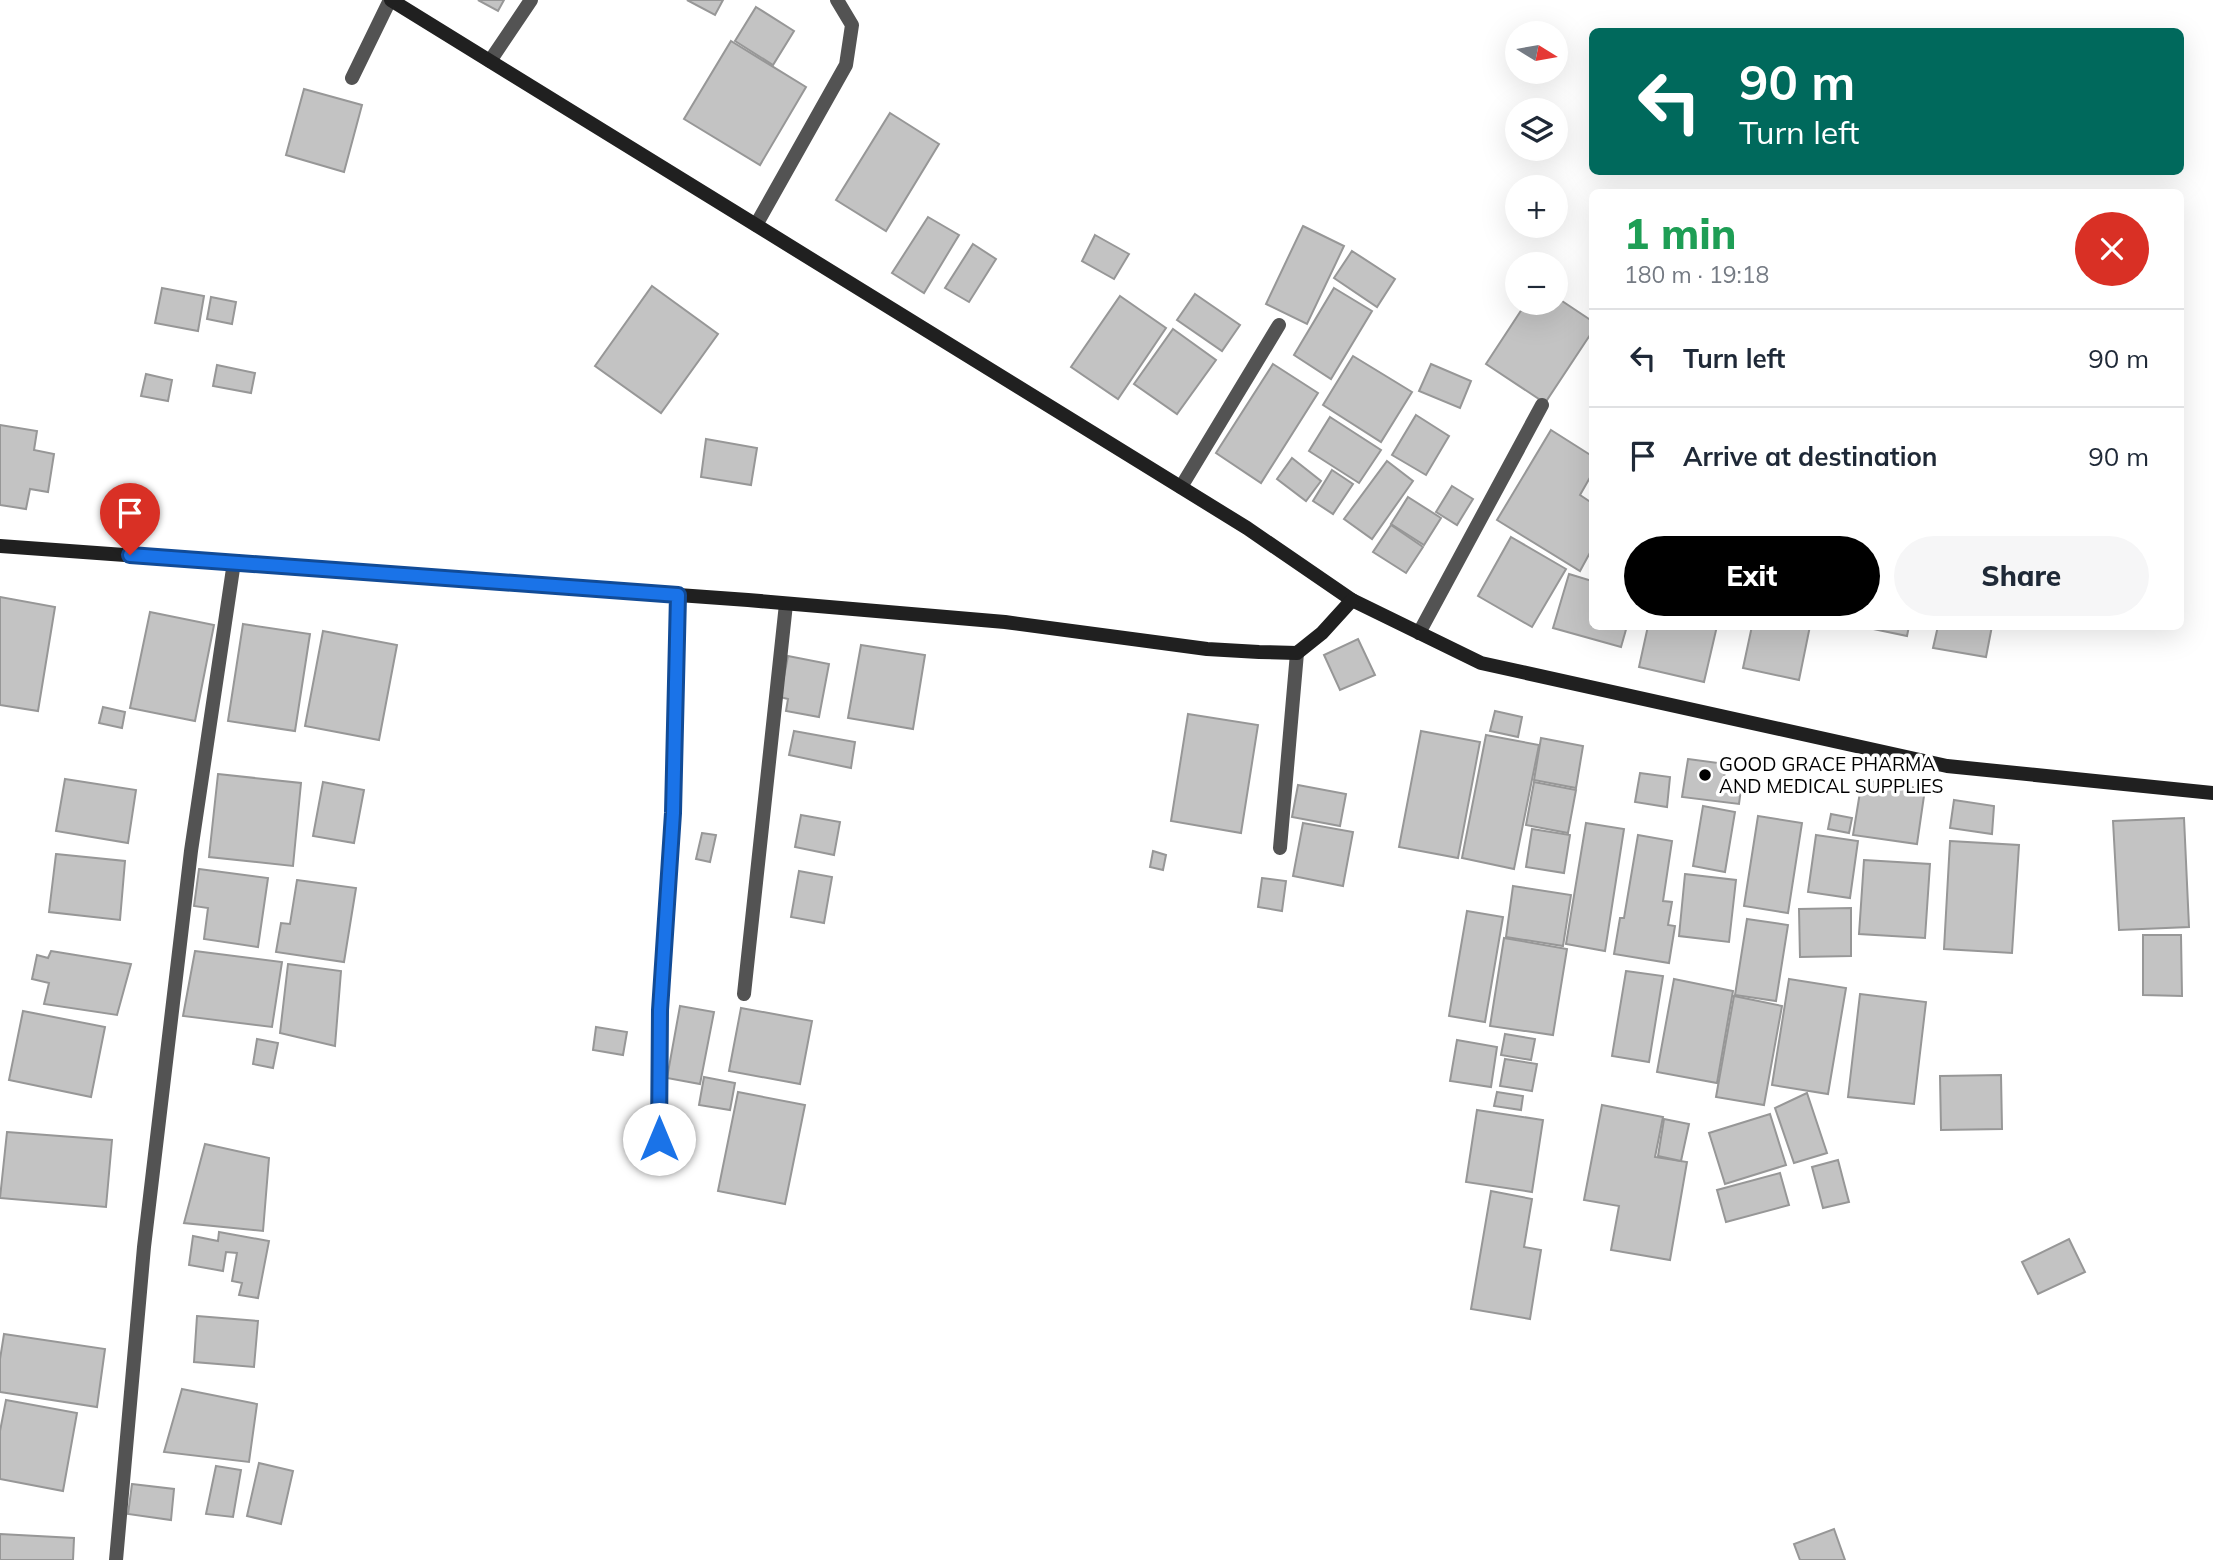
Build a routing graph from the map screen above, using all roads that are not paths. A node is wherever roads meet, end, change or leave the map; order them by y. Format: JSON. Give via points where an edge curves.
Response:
{"nodes":[{"id":1,"x":390,"y":0,"type":"edge"},
{"id":2,"x":531,"y":0,"type":"edge"},
{"id":3,"x":837,"y":0,"type":"edge"},
{"id":4,"x":490,"y":61,"type":"junction"},
{"id":5,"x":352,"y":78,"type":"dead end"},
{"id":6,"x":756,"y":225,"type":"junction"},
{"id":7,"x":1279,"y":325,"type":"dead end"},
{"id":8,"x":1542,"y":405,"type":"dead end"},
{"id":9,"x":1181,"y":487,"type":"junction"},
{"id":10,"x":0,"y":546,"type":"edge"},
{"id":11,"x":234,"y":562,"type":"junction"},
{"id":12,"x":678,"y":595,"type":"junction"},
{"id":13,"x":1352,"y":600,"type":"junction"},
{"id":14,"x":786,"y":604,"type":"junction"},
{"id":15,"x":1419,"y":633,"type":"junction"},
{"id":16,"x":1297,"y":653,"type":"junction"},
{"id":17,"x":2213,"y":793,"type":"edge"},
{"id":18,"x":1280,"y":848,"type":"dead end"},
{"id":19,"x":744,"y":994,"type":"dead end"},
{"id":20,"x":659,"y":1139,"type":"dead end"},
{"id":21,"x":116,"y":1560,"type":"edge"}],
"edges":[{"from":1,"to":4,"type":"street"},
{"from":1,"to":5,"type":"street"},
{"from":2,"to":4,"type":"street"},
{"from":3,"to":6,"type":"street","via":[[852,25],[846,65]]},
{"from":4,"to":6,"type":"street"},
{"from":6,"to":9,"type":"street"},
{"from":7,"to":9,"type":"street"},
{"from":8,"to":15,"type":"street"},
{"from":9,"to":13,"type":"street"},
{"from":10,"to":11,"type":"street"},
{"from":11,"to":12,"type":"street"},
{"from":11,"to":21,"type":"street","via":[[191,851],[145,1233]]},
{"from":12,"to":14,"type":"street"},
{"from":12,"to":20,"type":"street","via":[[673,813],[660,1010]]},
{"from":13,"to":15,"type":"street"},
{"from":13,"to":16,"type":"street"},
{"from":14,"to":16,"type":"street","via":[[1005,622],[1207,649]]},
{"from":14,"to":19,"type":"street"},
{"from":15,"to":17,"type":"street","via":[[1481,663],[1947,766]]},
{"from":16,"to":18,"type":"street"}]}
